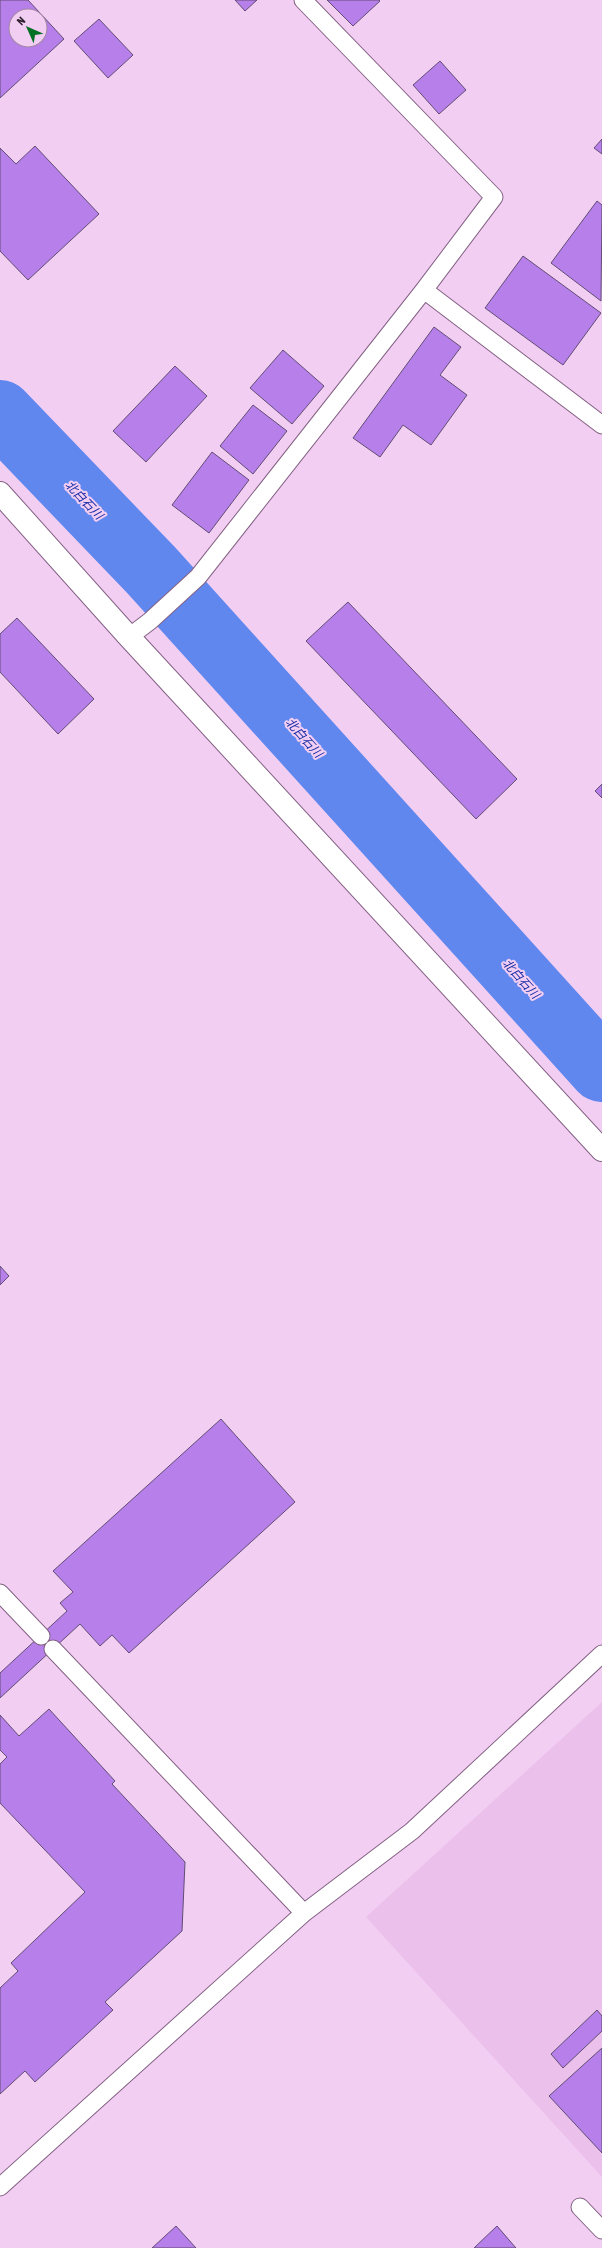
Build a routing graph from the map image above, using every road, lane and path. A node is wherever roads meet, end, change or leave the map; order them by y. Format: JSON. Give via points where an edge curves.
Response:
{"nodes":[{"id":1,"x":303,"y":0,"type":"edge"},
{"id":2,"x":424,"y":290,"type":"junction"},
{"id":3,"x":602,"y":425,"type":"edge"},
{"id":4,"x":0,"y":493,"type":"edge"},
{"id":5,"x":129,"y":636,"type":"junction"},
{"id":6,"x":602,"y":1150,"type":"edge"},
{"id":7,"x":0,"y":1593,"type":"edge"},
{"id":8,"x":41,"y":1636,"type":"dead end"},
{"id":9,"x":53,"y":1649,"type":"dead end"},
{"id":10,"x":602,"y":1654,"type":"edge"},
{"id":11,"x":304,"y":1913,"type":"junction"},
{"id":12,"x":0,"y":2186,"type":"edge"},
{"id":13,"x":580,"y":2207,"type":"dead end"},
{"id":14,"x":602,"y":2230,"type":"edge"}],
"edges":[{"from":1,"to":2,"type":"lane","via":[[494,198]]},
{"from":2,"to":3,"type":"lane"},
{"from":2,"to":5,"type":"lane","via":[[198,577],[150,621]]},
{"from":4,"to":5,"type":"street"},
{"from":5,"to":6,"type":"street"},
{"from":7,"to":8,"type":"lane"},
{"from":9,"to":11,"type":"lane"},
{"from":10,"to":11,"type":"lane","via":[[412,1831]]},
{"from":11,"to":12,"type":"lane"},
{"from":13,"to":14,"type":"lane"}]}
